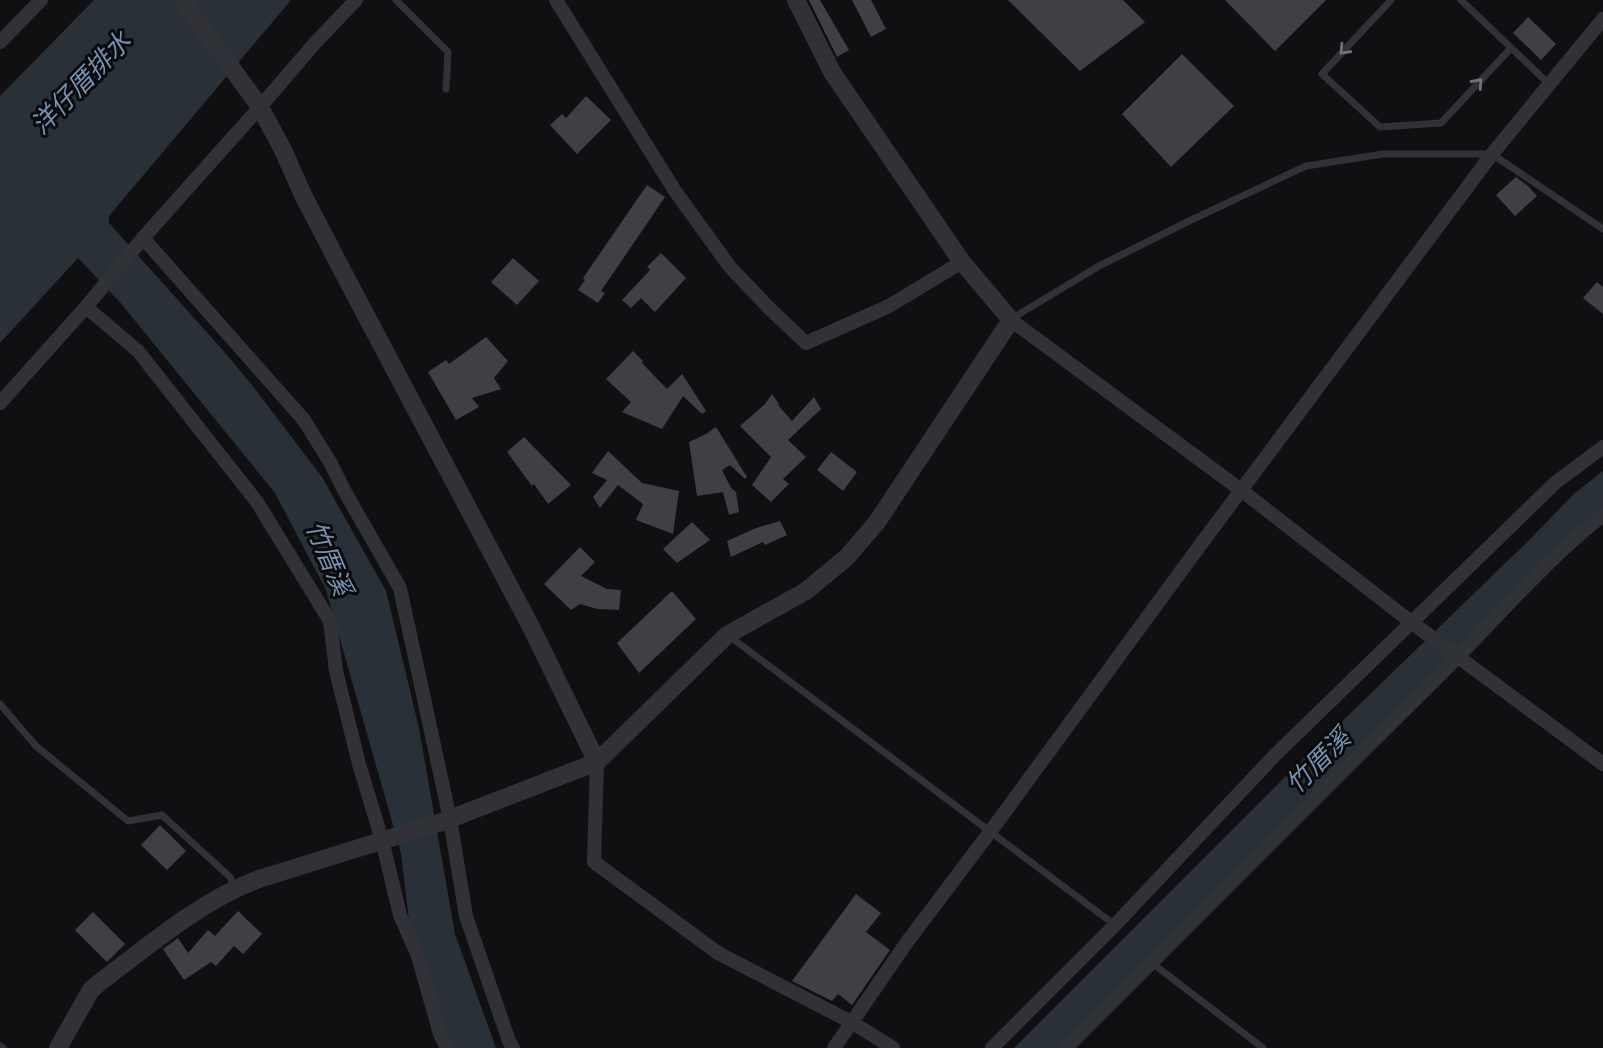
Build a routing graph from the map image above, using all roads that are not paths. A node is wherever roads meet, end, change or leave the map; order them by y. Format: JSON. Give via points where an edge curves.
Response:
{"nodes":[{"id":1,"x":41,"y":0,"type":"edge"},
{"id":2,"x":182,"y":0,"type":"edge"},
{"id":3,"x":356,"y":0,"type":"edge"},
{"id":4,"x":396,"y":0,"type":"edge"},
{"id":5,"x":556,"y":0,"type":"edge"},
{"id":6,"x":796,"y":0,"type":"edge"},
{"id":7,"x":1391,"y":0,"type":"edge"},
{"id":8,"x":1461,"y":0,"type":"edge"},
{"id":9,"x":1603,"y":19,"type":"edge"},
{"id":10,"x":0,"y":42,"type":"edge"},
{"id":11,"x":1511,"y":48,"type":"junction"},
{"id":12,"x":1549,"y":85,"type":"junction"},
{"id":13,"x":446,"y":89,"type":"dead end"},
{"id":14,"x":260,"y":107,"type":"junction"},
{"id":15,"x":1492,"y":154,"type":"junction"},
{"id":16,"x":1603,"y":229,"type":"edge"},
{"id":17,"x":143,"y":238,"type":"junction"},
{"id":18,"x":962,"y":262,"type":"junction"},
{"id":19,"x":86,"y":307,"type":"junction"},
{"id":20,"x":1011,"y":320,"type":"junction"},
{"id":21,"x":0,"y":403,"type":"edge"},
{"id":22,"x":1603,"y":447,"type":"edge"},
{"id":23,"x":1241,"y":490,"type":"junction"},
{"id":24,"x":1603,"y":515,"type":"edge"},
{"id":25,"x":1410,"y":622,"type":"junction"},
{"id":26,"x":727,"y":635,"type":"junction"},
{"id":27,"x":1458,"y":657,"type":"junction"},
{"id":28,"x":0,"y":704,"type":"edge"},
{"id":29,"x":597,"y":762,"type":"junction"},
{"id":30,"x":1603,"y":764,"type":"edge"},
{"id":31,"x":446,"y":820,"type":"junction"},
{"id":32,"x":990,"y":832,"type":"junction"},
{"id":33,"x":382,"y":839,"type":"junction"},
{"id":34,"x":235,"y":888,"type":"junction"},
{"id":35,"x":1115,"y":925,"type":"junction"},
{"id":36,"x":1152,"y":962,"type":"junction"},
{"id":37,"x":853,"y":1023,"type":"junction"},
{"id":38,"x":58,"y":1048,"type":"edge"},
{"id":39,"x":446,"y":1048,"type":"edge"},
{"id":40,"x":513,"y":1048,"type":"edge"},
{"id":41,"x":834,"y":1048,"type":"edge"},
{"id":42,"x":893,"y":1048,"type":"edge"},
{"id":43,"x":992,"y":1048,"type":"edge"},
{"id":44,"x":1066,"y":1048,"type":"edge"},
{"id":45,"x":1263,"y":1048,"type":"edge"}],
"edges":[{"from":1,"to":10,"type":"street"},
{"from":2,"to":14,"type":"street"},
{"from":3,"to":14,"type":"street"},
{"from":4,"to":13,"type":"lane","via":[[448,52]]},
{"from":5,"to":18,"type":"street","via":[[676,191],[730,267],[806,342],[889,306]]},
{"from":6,"to":18,"type":"street","via":[[832,72]]},
{"from":7,"to":11,"type":"lane","one_way":true,"via":[[1322,74],[1380,127],[1441,123]]},
{"from":8,"to":11,"type":"lane"},
{"from":9,"to":12,"type":"street"},
{"from":11,"to":12,"type":"lane"},
{"from":12,"to":15,"type":"street"},
{"from":14,"to":17,"type":"street"},
{"from":14,"to":29,"type":"street","via":[[531,626]]},
{"from":15,"to":16,"type":"lane"},
{"from":15,"to":20,"type":"lane","via":[[1383,154],[1306,166],[1099,266]]},
{"from":15,"to":23,"type":"street"},
{"from":17,"to":19,"type":"street"},
{"from":17,"to":31,"type":"street","via":[[303,420],[400,588]]},
{"from":18,"to":20,"type":"street"},
{"from":19,"to":21,"type":"street"},
{"from":19,"to":33,"type":"street","via":[[138,351],[257,502],[330,621],[336,671]]},
{"from":20,"to":23,"type":"street"},
{"from":20,"to":26,"type":"street","via":[[877,522],[847,557],[806,591]]},
{"from":22,"to":25,"type":"street","via":[[1555,483]]},
{"from":23,"to":25,"type":"street"},
{"from":23,"to":32,"type":"street"},
{"from":24,"to":27,"type":"street","via":[[1573,539]]},
{"from":25,"to":27,"type":"street"},
{"from":25,"to":35,"type":"street","via":[[1275,755]]},
{"from":26,"to":29,"type":"street"},
{"from":26,"to":32,"type":"lane"},
{"from":27,"to":30,"type":"street"},
{"from":27,"to":36,"type":"street"},
{"from":28,"to":34,"type":"lane","via":[[36,746],[128,821],[162,815],[230,877]]},
{"from":29,"to":31,"type":"street"},
{"from":29,"to":37,"type":"street","via":[[594,862],[718,953]]},
{"from":31,"to":33,"type":"street"},
{"from":31,"to":40,"type":"street","via":[[466,916]]},
{"from":32,"to":35,"type":"lane"},
{"from":32,"to":37,"type":"street"},
{"from":33,"to":34,"type":"street"},
{"from":33,"to":39,"type":"street","via":[[400,915],[418,956]]},
{"from":34,"to":38,"type":"street","via":[[193,913],[91,990]]},
{"from":35,"to":43,"type":"street"},
{"from":36,"to":44,"type":"street"},
{"from":36,"to":45,"type":"lane"},
{"from":37,"to":41,"type":"street"},
{"from":37,"to":42,"type":"street"}]}
